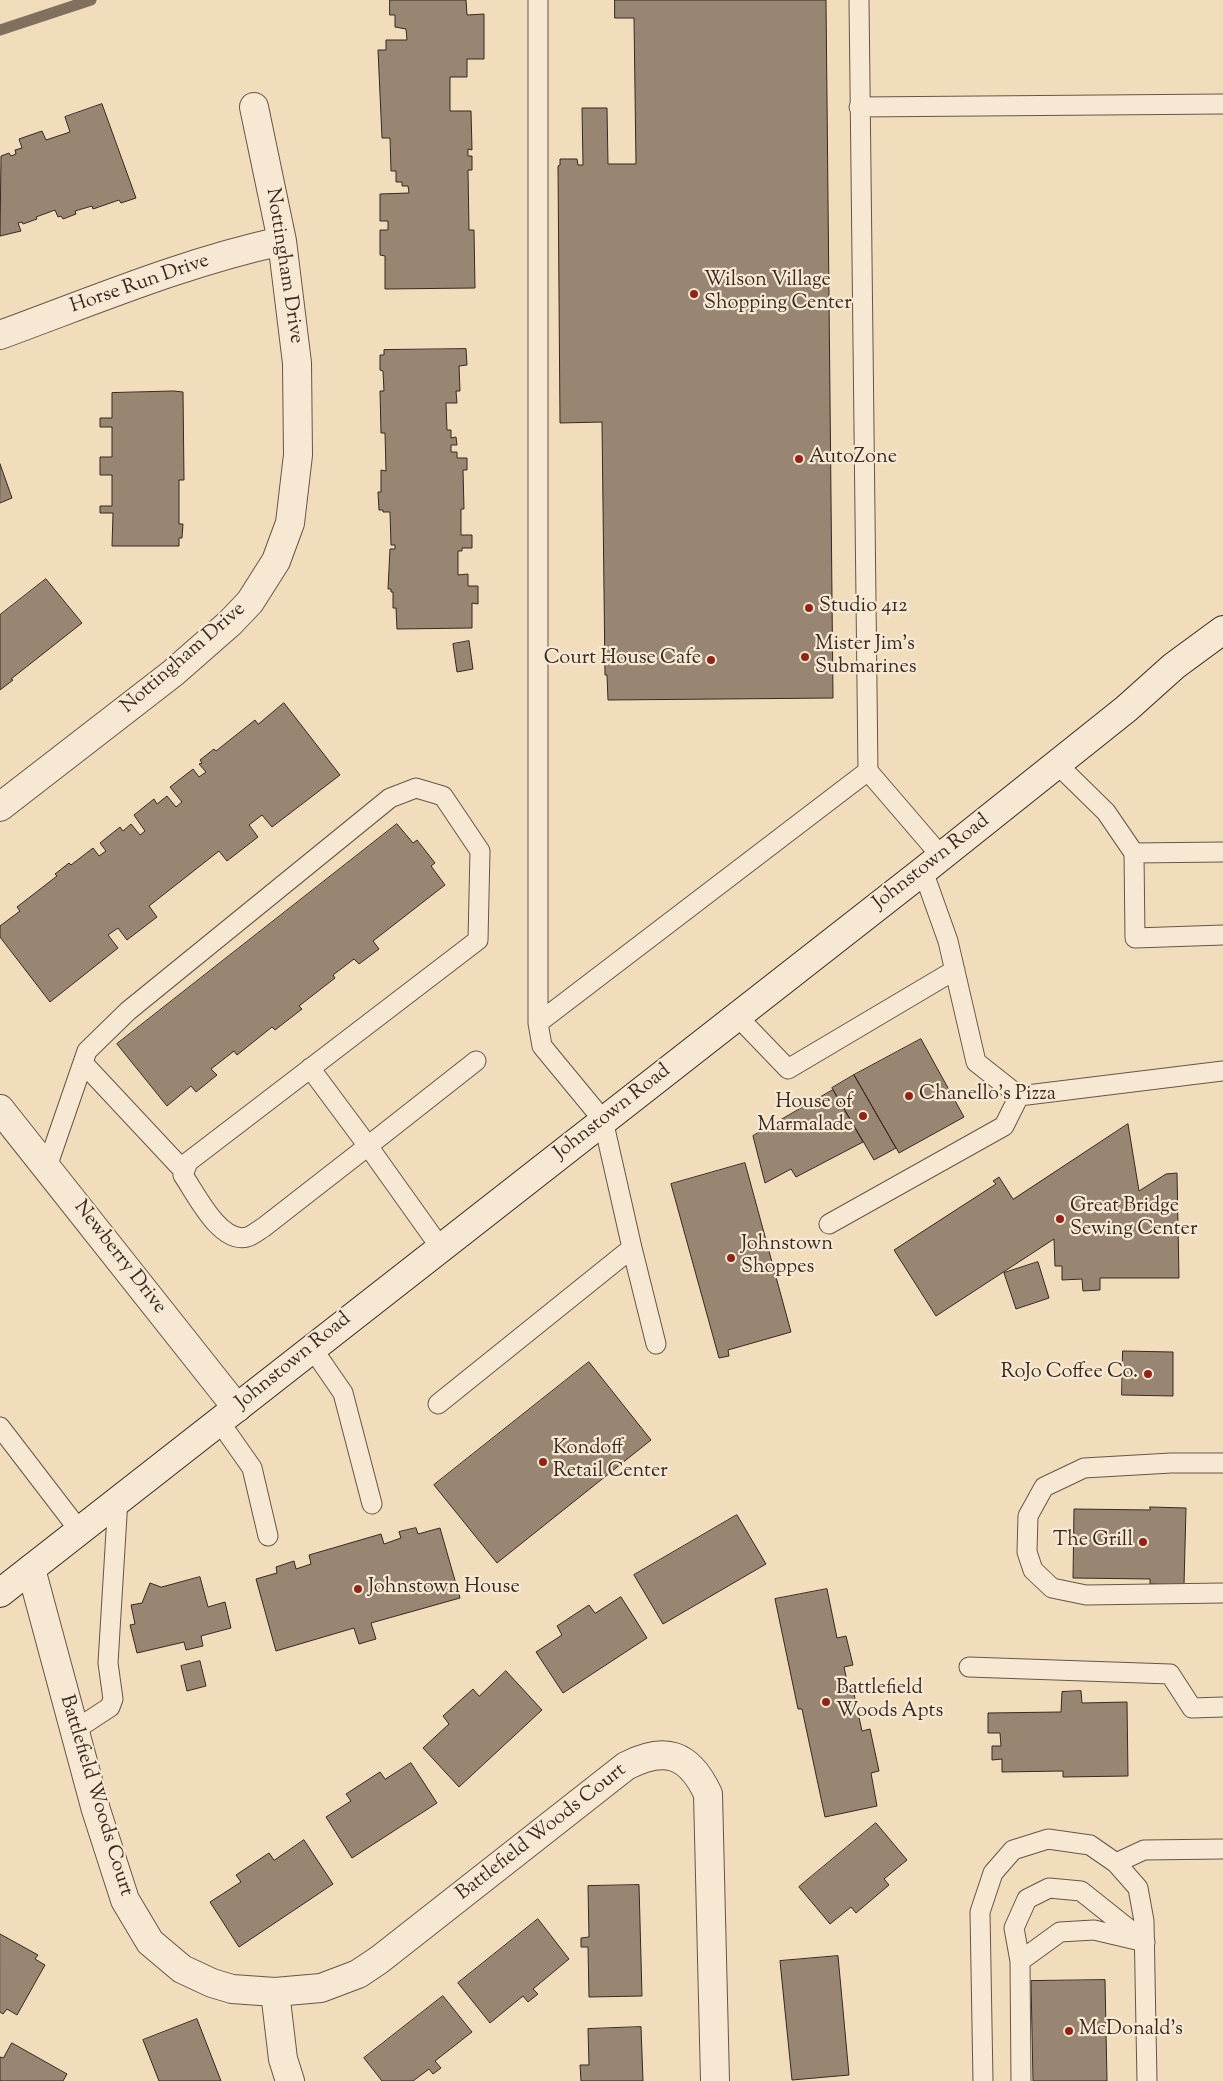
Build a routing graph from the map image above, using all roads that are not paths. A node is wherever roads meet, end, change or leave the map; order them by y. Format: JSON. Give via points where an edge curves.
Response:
{"nodes":[{"id":1,"x":538,"y":0,"type":"edge"},
{"id":2,"x":859,"y":0,"type":"edge"},
{"id":3,"x":1223,"y":104,"type":"edge"},
{"id":4,"x":254,"y":107,"type":"dead end"},
{"id":5,"x":859,"y":107,"type":"junction"},
{"id":6,"x":282,"y":241,"type":"junction"},
{"id":7,"x":0,"y":335,"type":"edge"},
{"id":8,"x":1223,"y":630,"type":"edge"},
{"id":9,"x":1057,"y":764,"type":"junction"},
{"id":10,"x":868,"y":771,"type":"junction"},
{"id":11,"x":0,"y":807,"type":"edge"},
{"id":12,"x":1223,"y":852,"type":"edge"},
{"id":13,"x":1134,"y":853,"type":"junction"},
{"id":14,"x":932,"y":863,"type":"junction"},
{"id":15,"x":1223,"y":935,"type":"edge"},
{"id":16,"x":954,"y":970,"type":"junction"},
{"id":17,"x":737,"y":1016,"type":"junction"},
{"id":18,"x":538,"y":1023,"type":"junction"},
{"id":19,"x":476,"y":1061,"type":"dead end"},
{"id":20,"x":83,"y":1062,"type":"junction"},
{"id":21,"x":310,"y":1068,"type":"junction"},
{"id":22,"x":1223,"y":1071,"type":"edge"},
{"id":23,"x":1018,"y":1096,"type":"junction"},
{"id":24,"x":0,"y":1109,"type":"edge"},
{"id":25,"x":603,"y":1120,"type":"junction"},
{"id":26,"x":368,"y":1146,"type":"junction"},
{"id":27,"x":47,"y":1167,"type":"junction"},
{"id":28,"x":184,"y":1171,"type":"junction"},
{"id":29,"x":829,"y":1224,"type":"dead end"},
{"id":30,"x":440,"y":1247,"type":"junction"},
{"id":31,"x":632,"y":1248,"type":"junction"},
{"id":32,"x":656,"y":1344,"type":"dead end"},
{"id":33,"x":312,"y":1348,"type":"junction"},
{"id":34,"x":438,"y":1404,"type":"dead end"},
{"id":35,"x":228,"y":1415,"type":"junction"},
{"id":36,"x":0,"y":1427,"type":"edge"},
{"id":37,"x":1223,"y":1464,"type":"edge"},
{"id":38,"x":118,"y":1499,"type":"junction"},
{"id":39,"x":372,"y":1504,"type":"dead end"},
{"id":40,"x":79,"y":1530,"type":"junction"},
{"id":41,"x":268,"y":1536,"type":"dead end"},
{"id":42,"x":31,"y":1568,"type":"junction"},
{"id":43,"x":0,"y":1593,"type":"edge"},
{"id":44,"x":1223,"y":1593,"type":"edge"},
{"id":45,"x":969,"y":1667,"type":"dead end"},
{"id":46,"x":1223,"y":1707,"type":"edge"},
{"id":47,"x":75,"y":1730,"type":"junction"},
{"id":48,"x":1223,"y":1848,"type":"edge"},
{"id":49,"x":1116,"y":1864,"type":"junction"},
{"id":50,"x":1145,"y":1942,"type":"junction"},
{"id":51,"x":1020,"y":1961,"type":"junction"},
{"id":52,"x":275,"y":1992,"type":"junction"},
{"id":53,"x":290,"y":2081,"type":"edge"},
{"id":54,"x":716,"y":2081,"type":"edge"},
{"id":55,"x":984,"y":2081,"type":"edge"},
{"id":56,"x":1021,"y":2081,"type":"edge"},
{"id":57,"x":1147,"y":2081,"type":"edge"}],
"edges":[{"from":1,"to":18,"type":"lane"},
{"from":2,"to":5,"type":"lane"},
{"from":3,"to":5,"type":"lane"},
{"from":4,"to":6,"type":"street","name":"Nottingham Drive"},
{"from":5,"to":10,"type":"lane"},
{"from":6,"to":7,"type":"street","name":"Horse Run Drive","via":[[239,250],[152,279]]},
{"from":6,"to":11,"type":"street","name":"Nottingham Drive","via":[[297,363],[298,456],[290,523],[276,562],[250,602],[230,624],[173,673]]},
{"from":8,"to":9,"type":"street","name":"Johnstown Road","via":[[1174,666]]},
{"from":9,"to":13,"type":"lane","via":[[1106,812]]},
{"from":9,"to":14,"type":"street","name":"Johnstown Road"},
{"from":10,"to":14,"type":"lane"},
{"from":10,"to":18,"type":"lane"},
{"from":12,"to":13,"type":"lane"},
{"from":13,"to":15,"type":"lane","via":[[1135,938]]},
{"from":14,"to":16,"type":"lane"},
{"from":14,"to":17,"type":"street","name":"Johnstown Road"},
{"from":16,"to":17,"type":"lane","via":[[788,1069]]},
{"from":16,"to":23,"type":"lane","via":[[976,1062]]},
{"from":17,"to":25,"type":"street","name":"Johnstown Road"},
{"from":18,"to":25,"type":"lane","via":[[542,1046]]},
{"from":19,"to":26,"type":"lane"},
{"from":20,"to":21,"type":"lane","via":[[87,1051],[128,1011],[390,798],[416,788],[443,796],[480,851],[478,940]]},
{"from":20,"to":27,"type":"lane"},
{"from":20,"to":28,"type":"lane"},
{"from":21,"to":26,"type":"lane"},
{"from":21,"to":28,"type":"lane","via":[[188,1162]]},
{"from":22,"to":23,"type":"lane"},
{"from":23,"to":29,"type":"lane","via":[[1004,1126]]},
{"from":24,"to":27,"type":"street","name":"Newberry Drive"},
{"from":25,"to":30,"type":"street","name":"Johnstown Road"},
{"from":25,"to":31,"type":"lane"},
{"from":26,"to":28,"type":"lane","via":[[247,1237],[230,1236],[218,1227],[182,1175]]},
{"from":26,"to":30,"type":"lane"},
{"from":27,"to":35,"type":"street","name":"Newberry Drive"},
{"from":30,"to":33,"type":"street","name":"Johnstown Road"},
{"from":31,"to":32,"type":"lane"},
{"from":31,"to":34,"type":"lane"},
{"from":33,"to":35,"type":"street","name":"Johnstown Road"},
{"from":33,"to":39,"type":"lane","via":[[343,1394]]},
{"from":35,"to":38,"type":"street","name":"Johnstown Road"},
{"from":35,"to":41,"type":"lane","via":[[252,1468]]},
{"from":36,"to":40,"type":"lane"},
{"from":37,"to":44,"type":"lane","via":[[1084,1468],[1044,1487],[1028,1516],[1028,1552],[1033,1570],[1052,1588],[1086,1595]]},
{"from":38,"to":40,"type":"street","name":"Johnstown Road"},
{"from":38,"to":47,"type":"lane","via":[[108,1664],[113,1699],[110,1707]]},
{"from":40,"to":42,"type":"street","name":"Johnstown Road"},
{"from":42,"to":43,"type":"street","name":"Johnstown Road"},
{"from":42,"to":47,"type":"street","name":"Battlefield Woods Court"},
{"from":45,"to":46,"type":"lane","via":[[1170,1674],[1192,1708]]},
{"from":47,"to":52,"type":"street","name":"Battlefield Woods Court","via":[[125,1900],[150,1942],[182,1969],[212,1983]]},
{"from":48,"to":49,"type":"lane","via":[[1144,1850]]},
{"from":49,"to":50,"type":"lane","via":[[1138,1888]]},
{"from":49,"to":55,"type":"lane","via":[[1090,1845],[1048,1839],[1013,1850],[993,1873],[980,1912]]},
{"from":50,"to":51,"type":"lane","via":[[1094,1930],[1060,1932]]},
{"from":50,"to":51,"type":"lane","via":[[1082,1891],[1049,1888],[1027,1899],[1014,1928]]},
{"from":50,"to":57,"type":"lane"},
{"from":51,"to":56,"type":"lane"},
{"from":52,"to":53,"type":"street","via":[[283,2059]]},
{"from":52,"to":54,"type":"street","name":"Battlefield Woods Court","via":[[321,1988],[358,1974],[626,1766],[644,1756],[661,1754],[678,1758],[691,1767],[708,1794]]}]}
